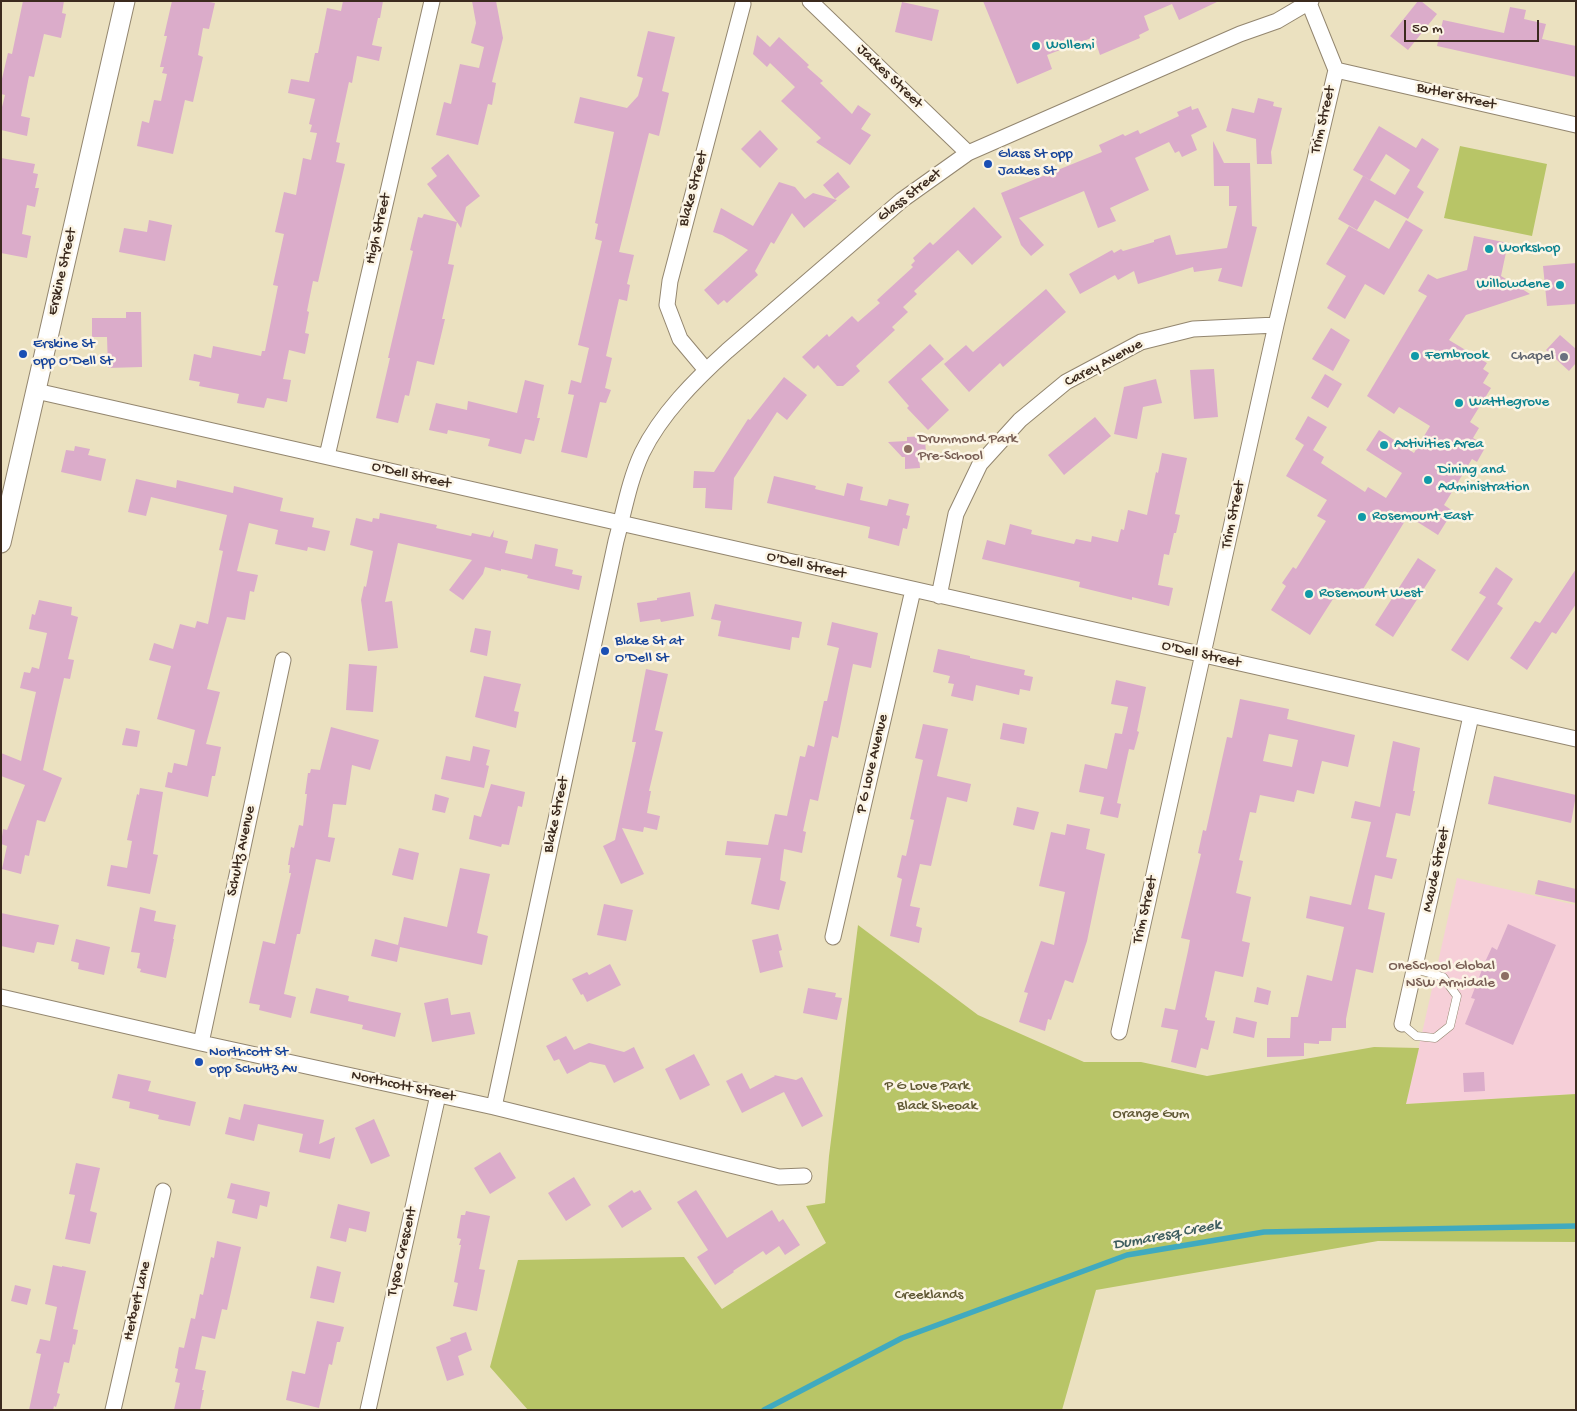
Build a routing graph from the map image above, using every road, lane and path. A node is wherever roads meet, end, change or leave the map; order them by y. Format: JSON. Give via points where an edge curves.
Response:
{"nodes":[{"id":1,"x":125,"y":1,"type":"edge"},
{"id":2,"x":432,"y":1,"type":"edge"},
{"id":3,"x":810,"y":1,"type":"edge"},
{"id":4,"x":1310,"y":2,"type":"edge"},
{"id":5,"x":745,"y":3,"type":"edge"},
{"id":6,"x":1292,"y":6,"type":"edge"},
{"id":7,"x":1336,"y":70,"type":"junction"},
{"id":8,"x":1576,"y":125,"type":"edge"},
{"id":9,"x":968,"y":152,"type":"junction"},
{"id":10,"x":1276,"y":325,"type":"junction"},
{"id":11,"x":706,"y":370,"type":"junction"},
{"id":12,"x":36,"y":391,"type":"junction"},
{"id":13,"x":327,"y":456,"type":"junction"},
{"id":14,"x":620,"y":524,"type":"junction"},
{"id":15,"x":1,"y":543,"type":"edge"},
{"id":16,"x":913,"y":590,"type":"junction"},
{"id":17,"x":939,"y":596,"type":"junction"},
{"id":18,"x":1203,"y":656,"type":"junction"},
{"id":19,"x":283,"y":660,"type":"dead end"},
{"id":20,"x":1470,"y":716,"type":"junction"},
{"id":21,"x":1576,"y":739,"type":"edge"},
{"id":22,"x":833,"y":937,"type":"dead end"},
{"id":23,"x":1415,"y":969,"type":"junction"},
{"id":24,"x":1,"y":997,"type":"edge"},
{"id":25,"x":1402,"y":1024,"type":"joint"},
{"id":26,"x":1119,"y":1032,"type":"dead end"},
{"id":27,"x":201,"y":1043,"type":"junction"},
{"id":28,"x":438,"y":1095,"type":"junction"},
{"id":29,"x":494,"y":1107,"type":"junction"},
{"id":30,"x":804,"y":1176,"type":"dead end"},
{"id":31,"x":163,"y":1191,"type":"dead end"},
{"id":32,"x":112,"y":1410,"type":"edge"},
{"id":33,"x":368,"y":1410,"type":"edge"}],
"edges":[{"from":1,"to":12,"type":"street","name":"Erskine Street"},
{"from":2,"to":13,"type":"street","name":"High Street"},
{"from":3,"to":9,"type":"street","name":"Jackes Street"},
{"from":4,"to":6,"type":"street","name":"Glass Street"},
{"from":4,"to":7,"type":"street","name":"Trim Street"},
{"from":5,"to":11,"type":"street","name":"Blake Street","via":[[670,281],[667,306],[680,339]]},
{"from":6,"to":9,"type":"street","name":"Glass Street","via":[[1278,20]]},
{"from":7,"to":8,"type":"street","name":"Butler Street"},
{"from":7,"to":10,"type":"street","name":"Trim Street"},
{"from":9,"to":11,"type":"street","name":"Glass Street","via":[[902,200]]},
{"from":10,"to":17,"type":"street","name":"Carey Avenue","via":[[1193,329],[1141,342],[1066,382],[1020,420],[980,464],[956,514]]},
{"from":10,"to":18,"type":"street","name":"Trim Street"},
{"from":11,"to":14,"type":"street","name":"Glass Street","via":[[660,422],[642,454]]},
{"from":12,"to":13,"type":"street","name":"O'Dell Street"},
{"from":12,"to":15,"type":"street","name":"Erskine Street"},
{"from":13,"to":14,"type":"street","name":"O'Dell Street"},
{"from":14,"to":16,"type":"street","name":"O'Dell Street"},
{"from":14,"to":29,"type":"street","name":"Blake Street"},
{"from":16,"to":17,"type":"street","name":"O'Dell Street"},
{"from":16,"to":22,"type":"street","name":"P G Love Avenue"},
{"from":17,"to":18,"type":"street","name":"O'Dell Street"},
{"from":18,"to":20,"type":"street","name":"O'Dell Street"},
{"from":18,"to":26,"type":"street","name":"Trim Street"},
{"from":19,"to":27,"type":"street","name":"Schultz Avenue"},
{"from":20,"to":21,"type":"street","name":"O'Dell Street"},
{"from":20,"to":23,"type":"street","name":"Maude Street"},
{"from":23,"to":25,"type":"street","name":"Maude Street"},
{"from":23,"to":25,"type":"lane","via":[[1443,977],[1457,996],[1450,1026],[1435,1038],[1416,1036]]},
{"from":24,"to":27,"type":"street","name":"Northcott Street"},
{"from":27,"to":28,"type":"street","name":"Northcott Street"},
{"from":28,"to":29,"type":"street","name":"Northcott Street"},
{"from":28,"to":33,"type":"street","name":"Tysoe Crescent"},
{"from":29,"to":30,"type":"street","name":"Northcott Street","via":[[779,1177]]},
{"from":31,"to":32,"type":"street","name":"Herbert Lane"}]}
